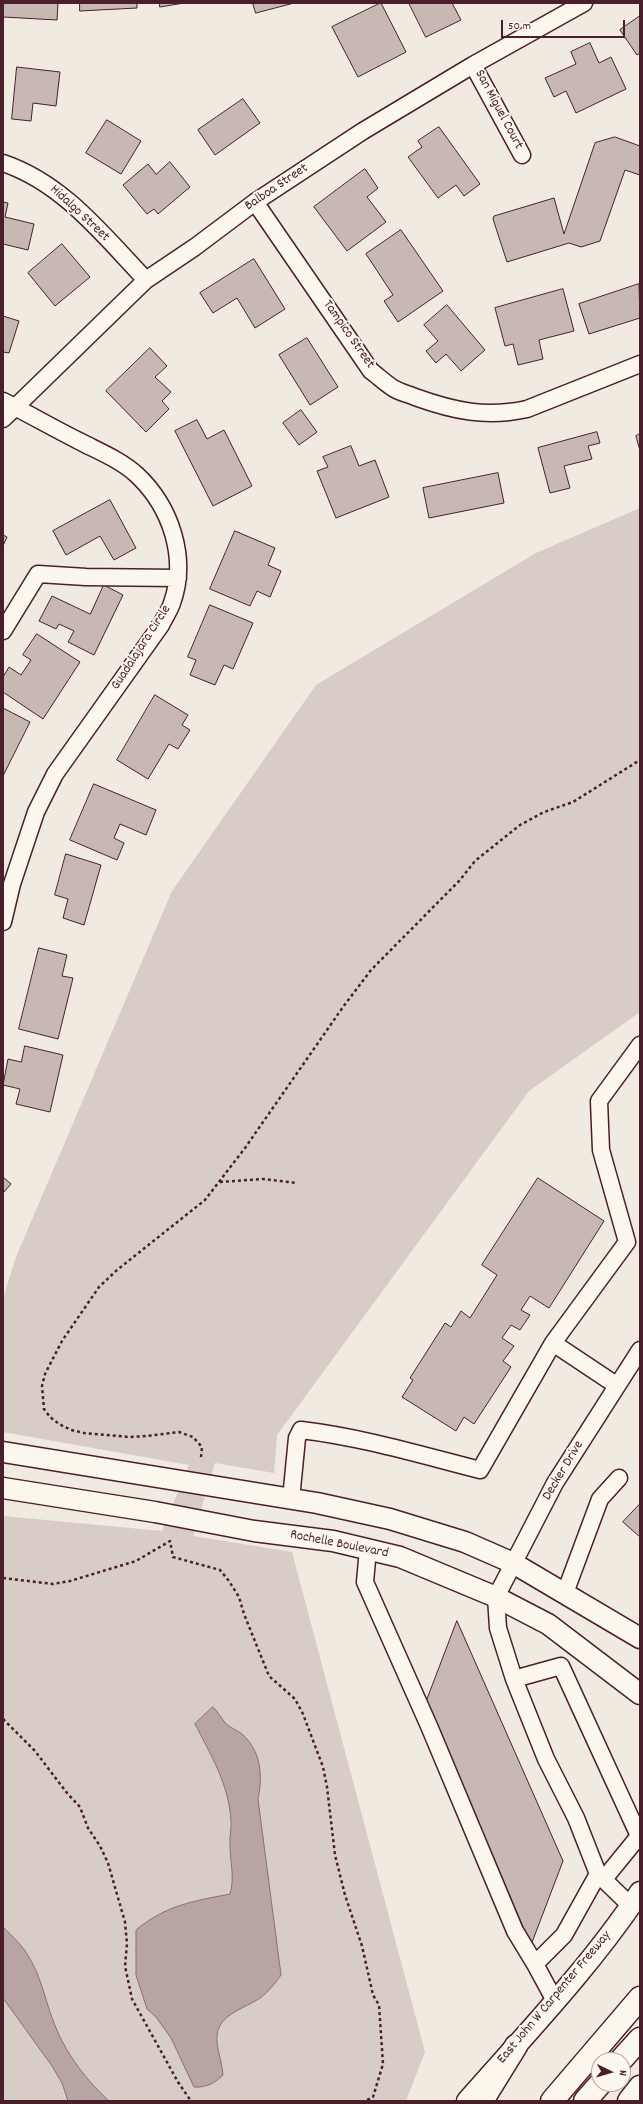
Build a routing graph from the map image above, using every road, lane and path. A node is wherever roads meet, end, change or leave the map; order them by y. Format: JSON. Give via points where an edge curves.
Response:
{"nodes":[{"id":1,"x":584,"y":3,"type":"edge"},
{"id":2,"x":473,"y":65,"type":"junction"},
{"id":3,"x":522,"y":155,"type":"dead end"},
{"id":4,"x":3,"y":163,"type":"edge"},
{"id":5,"x":255,"y":202,"type":"junction"},
{"id":6,"x":146,"y":280,"type":"junction"},
{"id":7,"x":640,"y":364,"type":"edge"},
{"id":8,"x":9,"y":404,"type":"edge"},
{"id":9,"x":3,"y":419,"type":"edge"},
{"id":10,"x":178,"y":578,"type":"junction"},
{"id":11,"x":3,"y":630,"type":"edge"},
{"id":12,"x":640,"y":760,"type":"edge"},
{"id":13,"x":3,"y":922,"type":"edge"},
{"id":14,"x":640,"y":1045,"type":"edge"},
{"id":15,"x":219,"y":1182,"type":"junction"},
{"id":16,"x":298,"y":1183,"type":"dead end"},
{"id":17,"x":553,"y":1343,"type":"junction"},
{"id":18,"x":640,"y":1350,"type":"edge"},
{"id":19,"x":616,"y":1385,"type":"junction"},
{"id":20,"x":3,"y":1452,"type":"edge"},
{"id":21,"x":201,"y":1457,"type":"dead end"},
{"id":22,"x":619,"y":1478,"type":"dead end"},
{"id":23,"x":3,"y":1488,"type":"edge"},
{"id":24,"x":290,"y":1499,"type":"junction"},
{"id":25,"x":368,"y":1549,"type":"junction"},
{"id":26,"x":513,"y":1563,"type":"junction"},
{"id":27,"x":3,"y":1578,"type":"edge"},
{"id":28,"x":565,"y":1593,"type":"junction"},
{"id":29,"x":496,"y":1597,"type":"junction"},
{"id":30,"x":640,"y":1638,"type":"edge"},
{"id":31,"x":514,"y":1679,"type":"junction"},
{"id":32,"x":640,"y":1694,"type":"edge"},
{"id":33,"x":3,"y":1719,"type":"edge"},
{"id":34,"x":601,"y":1877,"type":"junction"},
{"id":35,"x":636,"y":1899,"type":"edge"},
{"id":36,"x":535,"y":1964,"type":"junction"},
{"id":37,"x":640,"y":1998,"type":"edge"},
{"id":38,"x":555,"y":2000,"type":"junction"},
{"id":39,"x":640,"y":2039,"type":"edge"},
{"id":40,"x":516,"y":2046,"type":"junction"},
{"id":41,"x":629,"y":2052,"type":"edge"},
{"id":42,"x":640,"y":2087,"type":"edge"},
{"id":43,"x":593,"y":2092,"type":"edge"},
{"id":44,"x":597,"y":2092,"type":"edge"},
{"id":45,"x":191,"y":2101,"type":"edge"},
{"id":46,"x":365,"y":2101,"type":"edge"},
{"id":47,"x":467,"y":2101,"type":"edge"},
{"id":48,"x":482,"y":2101,"type":"edge"},
{"id":49,"x":552,"y":2101,"type":"edge"},
{"id":50,"x":586,"y":2101,"type":"edge"},
{"id":51,"x":590,"y":2101,"type":"edge"},
{"id":52,"x":629,"y":2101,"type":"edge"}],
"edges":[{"from":1,"to":2,"type":"street","name":"Balboa Street"},
{"from":2,"to":3,"type":"street","name":"San Miguel Court"},
{"from":2,"to":5,"type":"street","name":"Balboa Street","via":[[362,131]]},
{"from":4,"to":6,"type":"street","name":"Hidalgo Street","via":[[52,186],[86,217]]},
{"from":5,"to":6,"type":"street","name":"Balboa Street"},
{"from":5,"to":7,"type":"street","name":"Tampico Street","via":[[371,370],[393,389],[468,412],[508,413],[526,409]]},
{"from":6,"to":8,"type":"street","name":"Balboa Street"},
{"from":8,"to":9,"type":"street","name":"Balboa Street"},
{"from":8,"to":10,"type":"street","name":"Guadalajara Circle","via":[[113,459],[136,474],[154,494],[167,516],[174,536]]},
{"from":10,"to":11,"type":"street","via":[[38,574]]},
{"from":10,"to":13,"type":"street","name":"Guadalajara Circle","via":[[172,604],[161,625],[55,774],[39,805],[12,884]]},
{"from":12,"to":15,"type":"path","via":[[573,802],[544,812],[520,826],[475,861],[460,880],[372,970]]},
{"from":14,"to":17,"type":"street","via":[[599,1101],[601,1150],[627,1242]]},
{"from":15,"to":16,"type":"path","via":[[263,1179]]},
{"from":15,"to":21,"type":"path","via":[[205,1200],[99,1287],[62,1341],[45,1374],[42,1386],[44,1409],[50,1417],[71,1430],[129,1437],[180,1432],[193,1437],[202,1447]]},
{"from":17,"to":19,"type":"street"},
{"from":17,"to":24,"type":"street","via":[[480,1470],[326,1433],[301,1430]]},
{"from":18,"to":19,"type":"street","name":"Decker Drive"},
{"from":19,"to":26,"type":"street","name":"Decker Drive","via":[[555,1483]]},
{"from":20,"to":24,"type":"main road"},
{"from":22,"to":28,"type":"street","via":[[600,1499]]},
{"from":23,"to":25,"type":"main road","name":"Rochelle Boulevard","via":[[155,1512],[254,1531],[333,1541]]},
{"from":24,"to":26,"type":"main road","via":[[390,1519],[465,1542]]},
{"from":25,"to":29,"type":"main road","name":"Rochelle Boulevard","via":[[400,1557]]},
{"from":25,"to":36,"type":"street","via":[[365,1582],[515,1931]]},
{"from":26,"to":28,"type":"main road"},
{"from":26,"to":29,"type":"street","name":"Decker Drive"},
{"from":27,"to":46,"type":"path","via":[[53,1584],[70,1581],[136,1562],[170,1541],[173,1557],[220,1570],[229,1581],[239,1597],[269,1676],[295,1699],[323,1767],[335,1855],[362,1946],[373,1995],[379,2005],[383,2064],[373,2096]]},
{"from":28,"to":30,"type":"main road"},
{"from":29,"to":31,"type":"street","via":[[498,1628]]},
{"from":29,"to":32,"type":"main road","name":"Rochelle Boulevard","via":[[548,1624]]},
{"from":31,"to":34,"type":"street","via":[[546,1759],[576,1818]]},
{"from":31,"to":34,"type":"street","via":[[561,1666],[639,1836]]},
{"from":33,"to":45,"type":"path","via":[[35,1751],[66,1793],[80,1807],[88,1828],[100,1846],[108,1863],[125,1922],[125,1966],[132,1999]]},
{"from":34,"to":35,"type":"street"},
{"from":34,"to":36,"type":"street","via":[[564,1935]]},
{"from":35,"to":38,"type":"main road","name":"East John W Carpenter Freeway"},
{"from":36,"to":38,"type":"street"},
{"from":37,"to":49,"type":"highway"},
{"from":38,"to":40,"type":"main road","name":"East John W Carpenter Freeway"},
{"from":39,"to":41,"type":"highway"},
{"from":40,"to":47,"type":"main road","name":"East John W Carpenter Freeway"},
{"from":40,"to":48,"type":"highway"},
{"from":42,"to":52,"type":"highway"},
{"from":43,"to":50,"type":"highway"},
{"from":44,"to":51,"type":"highway"}]}
